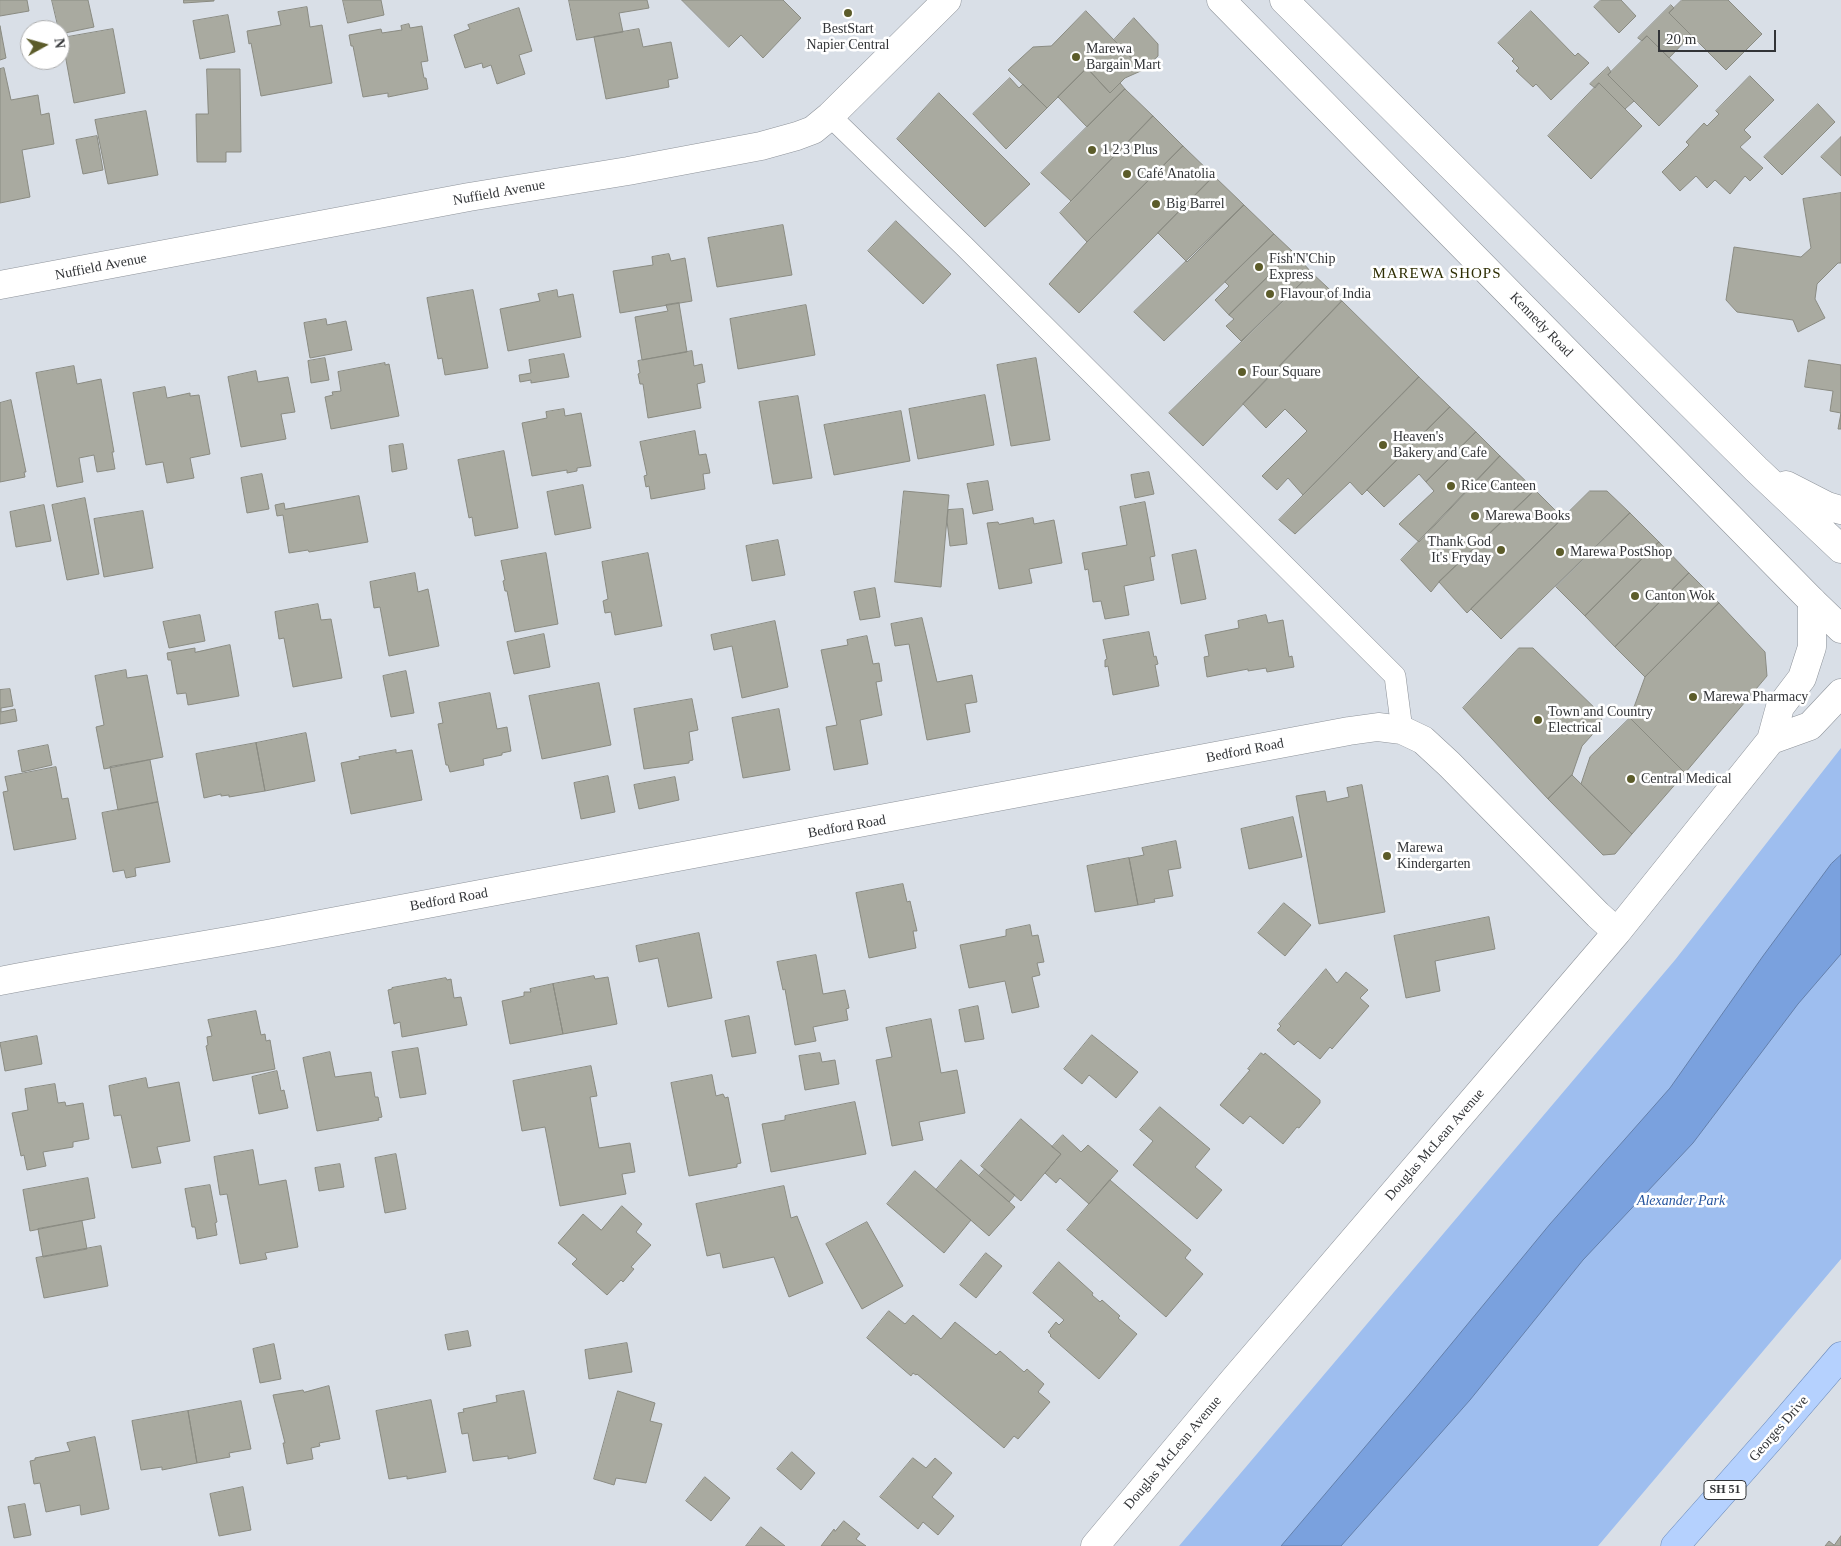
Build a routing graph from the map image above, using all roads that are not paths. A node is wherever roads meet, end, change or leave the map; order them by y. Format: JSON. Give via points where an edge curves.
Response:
{"nodes":[{"id":1,"x":947,"y":0,"type":"edge"},
{"id":2,"x":1221,"y":0,"type":"edge"},
{"id":3,"x":1284,"y":0,"type":"edge"},
{"id":4,"x":830,"y":116,"type":"junction"},
{"id":5,"x":0,"y":285,"type":"edge"},
{"id":6,"x":1756,"y":469,"type":"junction"},
{"id":7,"x":1841,"y":510,"type":"edge"},
{"id":8,"x":1841,"y":549,"type":"edge"},
{"id":9,"x":1812,"y":601,"type":"junction"},
{"id":10,"x":1841,"y":629,"type":"edge"},
{"id":11,"x":1841,"y":693,"type":"edge"},
{"id":12,"x":1402,"y":730,"type":"junction"},
{"id":13,"x":1771,"y":740,"type":"junction"},
{"id":14,"x":1617,"y":932,"type":"junction"},
{"id":15,"x":0,"y":981,"type":"edge"},
{"id":16,"x":1841,"y":1356,"type":"edge"},
{"id":17,"x":1095,"y":1546,"type":"edge"},
{"id":18,"x":1675,"y":1546,"type":"edge"}],
"edges":[{"from":1,"to":4,"type":"street","name":"Nuffield Avenue"},
{"from":2,"to":9,"type":"street","name":"Kennedy Road"},
{"from":3,"to":6,"type":"street"},
{"from":4,"to":5,"type":"street","name":"Nuffield Avenue","via":[[813,130],[761,146]]},
{"from":4,"to":12,"type":"lane","via":[[1395,676]]},
{"from":6,"to":7,"type":"street"},
{"from":6,"to":8,"type":"street"},
{"from":9,"to":10,"type":"street","name":"Kennedy Road"},
{"from":9,"to":13,"type":"street","name":"Douglas McLean Avenue","via":[[1812,647],[1802,678],[1780,707]]},
{"from":11,"to":13,"type":"street","via":[[1810,726]]},
{"from":12,"to":14,"type":"street","name":"Bedford Road","via":[[1423,740],[1449,764]]},
{"from":12,"to":15,"type":"street","name":"Bedford Road","via":[[1378,727],[1349,731],[858,826]]},
{"from":13,"to":14,"type":"street","name":"Douglas McLean Avenue"},
{"from":14,"to":17,"type":"street","name":"Douglas McLean Avenue"},
{"from":16,"to":18,"type":"main road","name":"Georges Drive","number":"SH 51"}]}
